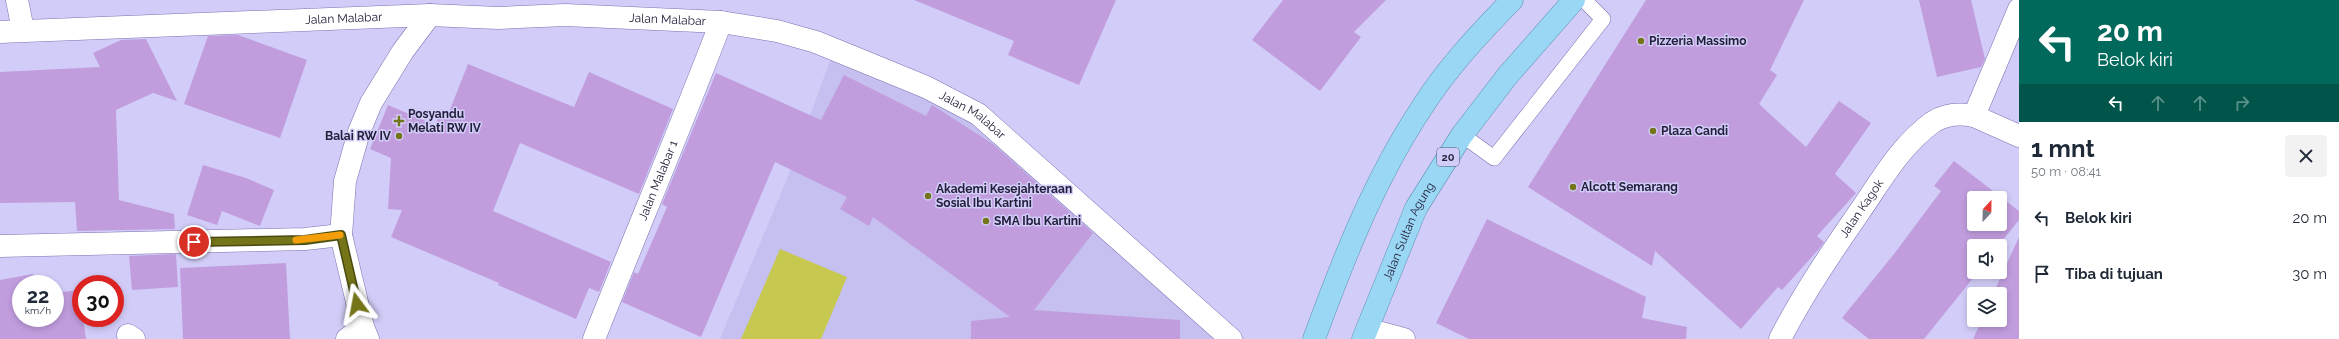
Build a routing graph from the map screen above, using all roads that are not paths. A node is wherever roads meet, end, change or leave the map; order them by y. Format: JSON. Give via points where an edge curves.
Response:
{"nodes":[{"id":1,"x":16,"y":0,"type":"edge"},
{"id":2,"x":1512,"y":0,"type":"edge"},
{"id":3,"x":1574,"y":0,"type":"edge"},
{"id":4,"x":1584,"y":0,"type":"edge"},
{"id":5,"x":426,"y":7,"type":"edge"},
{"id":6,"x":2019,"y":9,"type":"edge"},
{"id":7,"x":721,"y":22,"type":"junction"},
{"id":8,"x":23,"y":30,"type":"junction"},
{"id":9,"x":0,"y":32,"type":"edge"},
{"id":10,"x":1974,"y":116,"type":"junction"},
{"id":11,"x":1462,"y":135,"type":"junction"},
{"id":12,"x":2019,"y":136,"type":"edge"},
{"id":13,"x":341,"y":235,"type":"junction"},
{"id":14,"x":0,"y":246,"type":"edge"},
{"id":15,"x":1365,"y":334,"type":"edge"},
{"id":16,"x":359,"y":335,"type":"edge"},
{"id":17,"x":594,"y":339,"type":"edge"},
{"id":18,"x":1232,"y":339,"type":"edge"},
{"id":19,"x":1314,"y":339,"type":"edge"},
{"id":20,"x":1404,"y":339,"type":"edge"},
{"id":21,"x":1780,"y":339,"type":"edge"}],
"edges":[{"from":1,"to":8,"type":"street"},
{"from":2,"to":19,"type":"highway","via":[[1450,68],[1421,108],[1395,151],[1361,219]]},
{"from":3,"to":11,"type":"highway","name":"Jalan Sultan Agung","number":"20","via":[[1508,75]]},
{"from":4,"to":11,"type":"lane","via":[[1603,18],[1494,158]]},
{"from":5,"to":7,"type":"street","name":"Jalan Malabar","via":[[498,18],[565,15]]},
{"from":5,"to":8,"type":"street","name":"Jalan Malabar"},
{"from":5,"to":13,"type":"street","via":[[371,103],[359,132],[345,181]]},
{"from":6,"to":10,"type":"street"},
{"from":7,"to":17,"type":"street","name":"Jalan Malabar 1","via":[[673,148]]},
{"from":7,"to":18,"type":"street","name":"Jalan Malabar","via":[[777,31],[816,42],[926,87],[978,114]]},
{"from":8,"to":9,"type":"street","name":"Jalan Malabar"},
{"from":10,"to":12,"type":"street","name":"Jalan Kagok"},
{"from":10,"to":21,"type":"street","name":"Jalan Kagok","via":[[1947,116],[1934,122],[1901,151],[1805,291]]},
{"from":11,"to":15,"type":"highway","name":"Jalan Sultan Agung","number":"20","via":[[1416,208]]},
{"from":13,"to":14,"type":"street","via":[[305,240]]},
{"from":13,"to":16,"type":"street"},
{"from":15,"to":20,"type":"street"}]}
